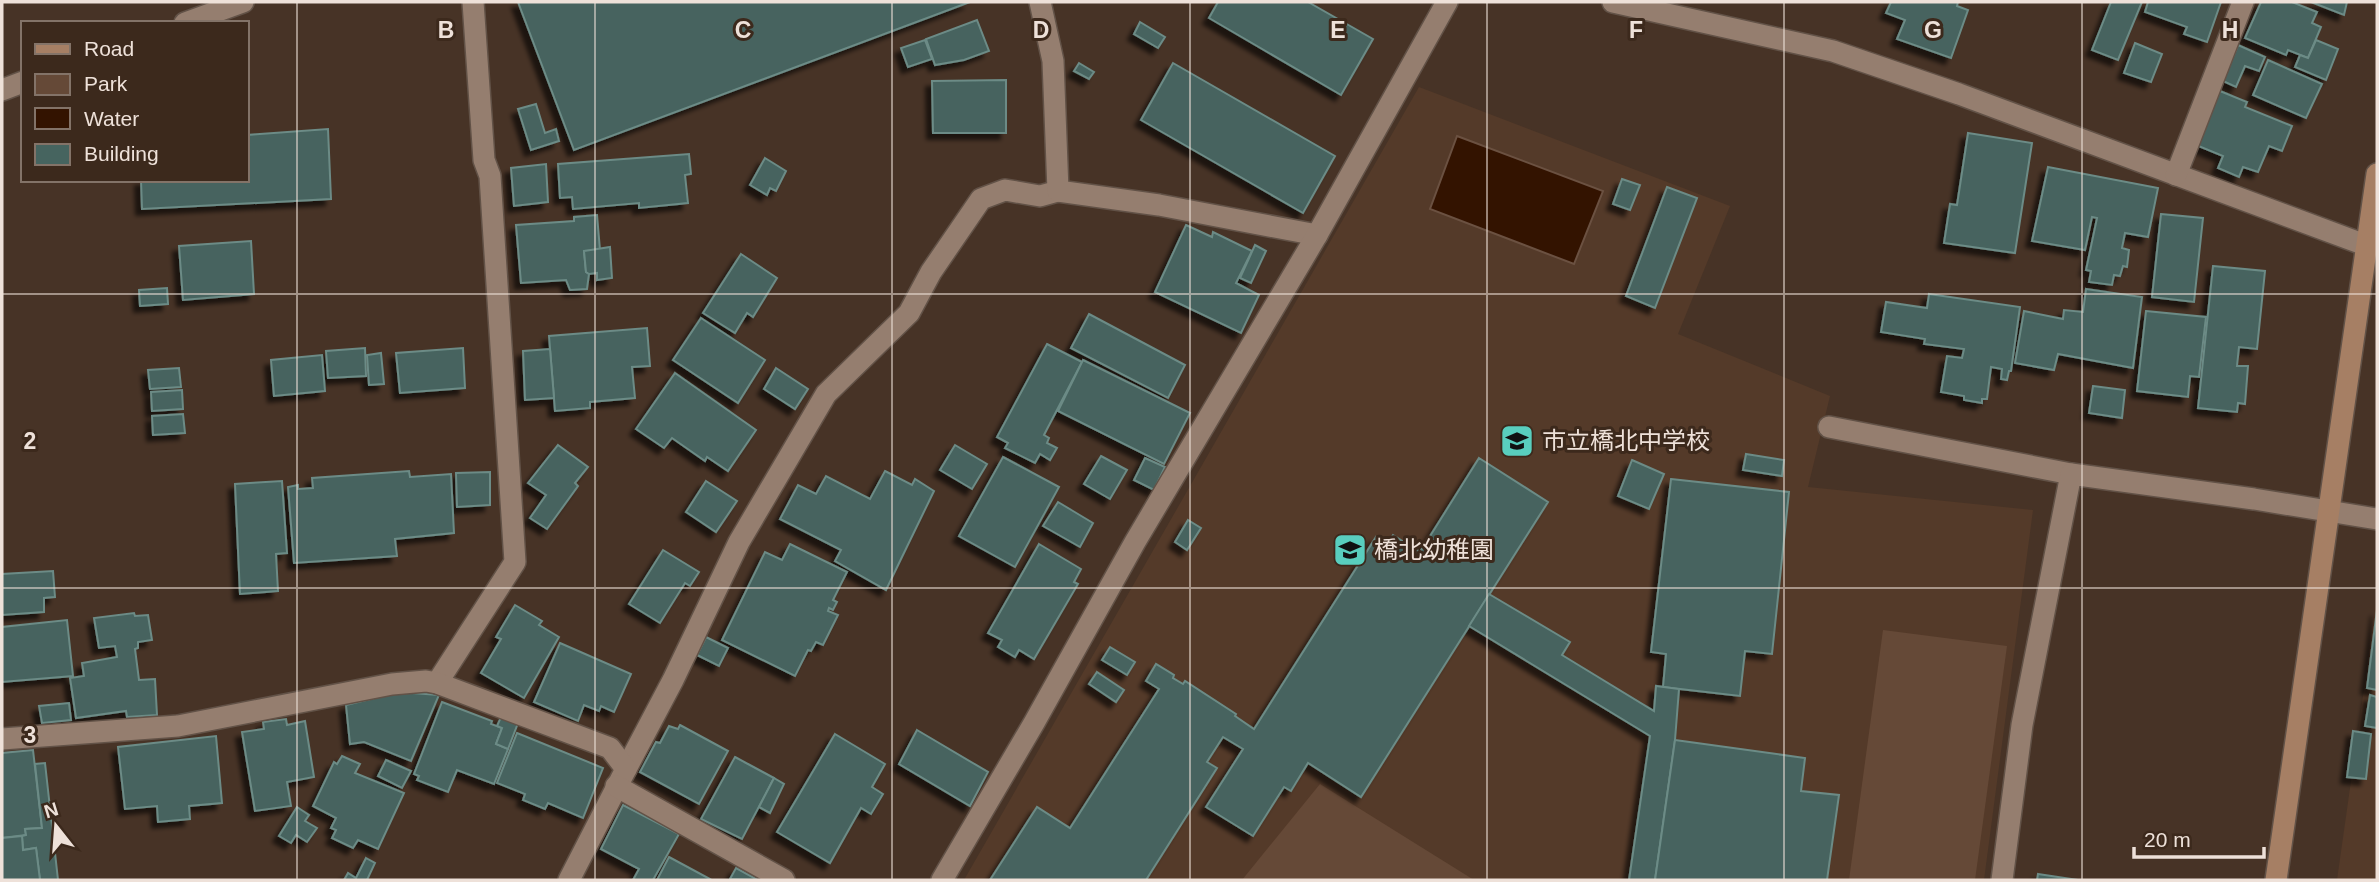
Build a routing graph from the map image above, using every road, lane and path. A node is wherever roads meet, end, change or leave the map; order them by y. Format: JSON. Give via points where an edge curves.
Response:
{"nodes":[{"id":1,"x":243,"y":2,"type":"edge"},
{"id":2,"x":473,"y":2,"type":"edge"},
{"id":3,"x":1041,"y":2,"type":"edge"},
{"id":4,"x":1447,"y":2,"type":"edge"},
{"id":5,"x":1613,"y":2,"type":"edge"},
{"id":6,"x":2243,"y":2,"type":"edge"},
{"id":7,"x":191,"y":21,"type":"edge"},
{"id":8,"x":21,"y":83,"type":"edge"},
{"id":9,"x":2,"y":90,"type":"edge"},
{"id":10,"x":2377,"y":174,"type":"edge"},
{"id":11,"x":2176,"y":175,"type":"junction"},
{"id":12,"x":1058,"y":191,"type":"junction"},
{"id":13,"x":1317,"y":235,"type":"junction"},
{"id":14,"x":2373,"y":248,"type":"edge"},
{"id":15,"x":1829,"y":427,"type":"dead end"},
{"id":16,"x":2071,"y":474,"type":"junction"},
{"id":17,"x":2327,"y":511,"type":"junction"},
{"id":18,"x":2377,"y":519,"type":"edge"},
{"id":19,"x":437,"y":683,"type":"junction"},
{"id":20,"x":2,"y":739,"type":"edge"},
{"id":21,"x":621,"y":777,"type":"junction"},
{"id":22,"x":569,"y":880,"type":"edge"},
{"id":23,"x":784,"y":880,"type":"edge"},
{"id":24,"x":942,"y":880,"type":"edge"},
{"id":25,"x":2002,"y":880,"type":"edge"},
{"id":26,"x":2276,"y":880,"type":"edge"}],
"edges":[{"from":1,"to":7,"type":"street"},
{"from":2,"to":19,"type":"street","via":[[515,562]]},
{"from":3,"to":12,"type":"street","via":[[1053,61]]},
{"from":4,"to":13,"type":"street"},
{"from":5,"to":11,"type":"street","via":[[1833,51]]},
{"from":6,"to":11,"type":"street"},
{"from":8,"to":9,"type":"street"},
{"from":10,"to":14,"type":"street"},
{"from":11,"to":14,"type":"street"},
{"from":12,"to":13,"type":"street"},
{"from":12,"to":21,"type":"street","via":[[1040,195],[1005,190],[981,198],[909,313],[826,394],[739,542]]},
{"from":13,"to":24,"type":"street"},
{"from":14,"to":17,"type":"street"},
{"from":15,"to":16,"type":"street"},
{"from":16,"to":17,"type":"street"},
{"from":16,"to":25,"type":"street","via":[[2022,725]]},
{"from":17,"to":18,"type":"street"},
{"from":17,"to":26,"type":"street"},
{"from":19,"to":20,"type":"street","via":[[392,684],[178,726]]},
{"from":19,"to":21,"type":"street","via":[[610,748]]},
{"from":21,"to":22,"type":"street"},
{"from":21,"to":23,"type":"street"}]}
